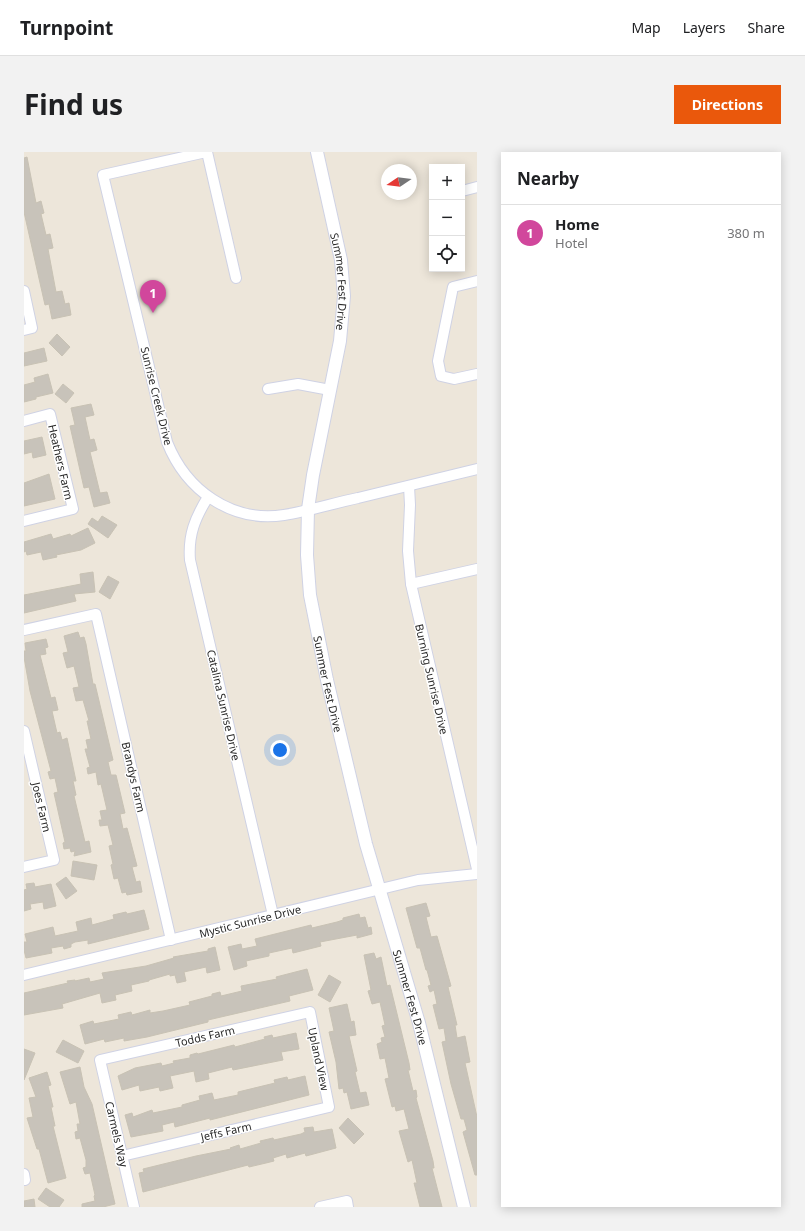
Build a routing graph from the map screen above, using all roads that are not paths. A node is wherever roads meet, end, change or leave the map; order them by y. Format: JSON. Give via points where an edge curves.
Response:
{"nodes":[{"id":1,"x":207,"y":152,"type":"edge"},
{"id":2,"x":317,"y":152,"type":"edge"},
{"id":3,"x":477,"y":187,"type":"edge"},
{"id":4,"x":465,"y":190,"type":"edge"},
{"id":5,"x":236,"y":278,"type":"dead end"},
{"id":6,"x":477,"y":281,"type":"edge"},
{"id":7,"x":24,"y":291,"type":"edge"},
{"id":8,"x":28,"y":329,"type":"edge"},
{"id":9,"x":477,"y":374,"type":"edge"},
{"id":10,"x":268,"y":389,"type":"dead end"},
{"id":11,"x":330,"y":390,"type":"junction"},
{"id":12,"x":24,"y":420,"type":"edge"},
{"id":13,"x":477,"y":469,"type":"edge"},
{"id":14,"x":409,"y":486,"type":"junction"},
{"id":15,"x":208,"y":497,"type":"junction"},
{"id":16,"x":308,"y":510,"type":"junction"},
{"id":17,"x":24,"y":521,"type":"edge"},
{"id":18,"x":477,"y":569,"type":"edge"},
{"id":19,"x":411,"y":584,"type":"junction"},
{"id":20,"x":24,"y":630,"type":"edge"},
{"id":21,"x":24,"y":731,"type":"edge"},
{"id":22,"x":24,"y":868,"type":"edge"},
{"id":23,"x":477,"y":869,"type":"edge"},
{"id":24,"x":477,"y":874,"type":"edge"},
{"id":25,"x":379,"y":889,"type":"junction"},
{"id":26,"x":273,"y":915,"type":"junction"},
{"id":27,"x":171,"y":940,"type":"junction"},
{"id":28,"x":24,"y":975,"type":"edge"},
{"id":29,"x":310,"y":1012,"type":"joint"},
{"id":30,"x":100,"y":1060,"type":"joint"},
{"id":31,"x":329,"y":1106,"type":"joint"},
{"id":32,"x":122,"y":1156,"type":"junction"},
{"id":33,"x":347,"y":1204,"type":"edge"},
{"id":34,"x":134,"y":1207,"type":"edge"},
{"id":35,"x":320,"y":1207,"type":"edge"},
{"id":36,"x":464,"y":1207,"type":"edge"}],
"edges":[{"from":1,"to":5,"type":"street"},
{"from":1,"to":15,"type":"street","name":"Sunrise Creek Drive","via":[[103,175],[167,442],[183,472]]},
{"from":2,"to":11,"type":"street","name":"Summer Fest Drive","via":[[344,280],[343,318]]},
{"from":3,"to":4,"type":"street"},
{"from":6,"to":9,"type":"street","via":[[453,287],[438,361],[441,376],[454,379]]},
{"from":7,"to":8,"type":"street"},
{"from":10,"to":11,"type":"street","via":[[298,384]]},
{"from":11,"to":16,"type":"street","name":"Summer Fest Drive"},
{"from":12,"to":17,"type":"street","name":"Heathers Farm","via":[[50,414],[73,509]]},
{"from":13,"to":14,"type":"street","name":"Sunrise Creek Drive"},
{"from":14,"to":16,"type":"street","name":"Sunrise Creek Drive"},
{"from":14,"to":19,"type":"street","name":"Burning Sunrise Drive","via":[[408,551]]},
{"from":15,"to":16,"type":"street","name":"Sunrise Creek Drive","via":[[236,511],[261,516]]},
{"from":15,"to":26,"type":"street","name":"Catalina Sunrise Drive","via":[[198,513],[190,535],[190,560]]},
{"from":16,"to":25,"type":"street","name":"Summer Fest Drive","via":[[307,555],[315,622],[366,844]]},
{"from":18,"to":19,"type":"street"},
{"from":19,"to":23,"type":"street","name":"Burning Sunrise Drive"},
{"from":20,"to":27,"type":"street","name":"Brandys Farm","via":[[96,614]]},
{"from":21,"to":22,"type":"street","name":"Joes Farm","via":[[54,860]]},
{"from":24,"to":25,"type":"street","name":"Mystic Sunrise Drive","via":[[433,877]]},
{"from":25,"to":26,"type":"street","name":"Mystic Sunrise Drive"},
{"from":25,"to":36,"type":"street","name":"Summer Fest Drive","via":[[419,1023]]},
{"from":26,"to":27,"type":"street","name":"Mystic Sunrise Drive"},
{"from":27,"to":28,"type":"street","name":"Mystic Sunrise Drive"},
{"from":29,"to":30,"type":"street","name":"Todds Farm"},
{"from":29,"to":31,"type":"street","name":"Upland View"},
{"from":30,"to":32,"type":"street","name":"Carmels Way"},
{"from":31,"to":32,"type":"street","name":"Jeffs Farm"},
{"from":32,"to":34,"type":"street","name":"Carmels Way"},
{"from":33,"to":35,"type":"street"}]}
